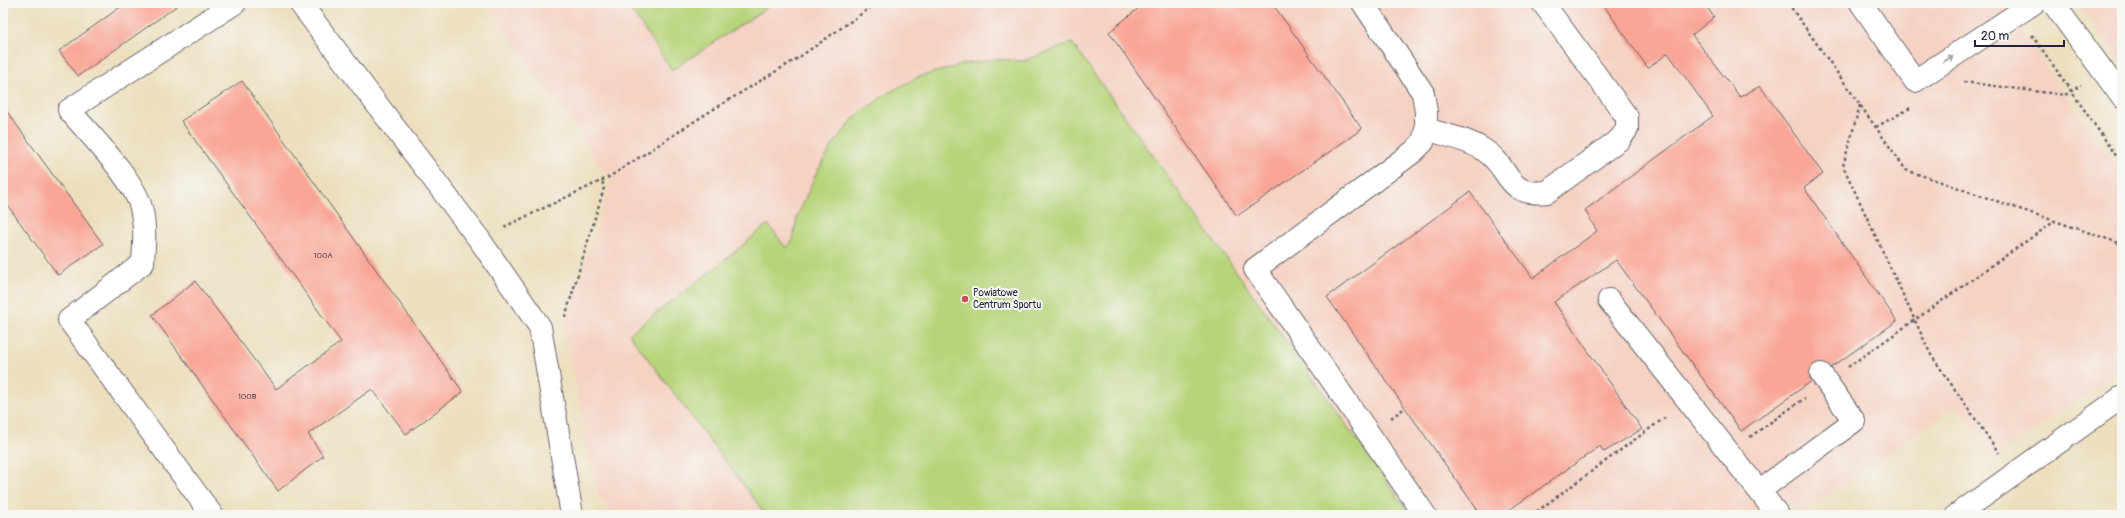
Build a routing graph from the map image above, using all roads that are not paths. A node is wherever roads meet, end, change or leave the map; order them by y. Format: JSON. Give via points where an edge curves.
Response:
{"nodes":[{"id":1,"x":236,"y":3,"type":"edge"},
{"id":2,"x":300,"y":3,"type":"edge"},
{"id":3,"x":1363,"y":3,"type":"edge"},
{"id":4,"x":1543,"y":3,"type":"edge"},
{"id":5,"x":1861,"y":3,"type":"edge"},
{"id":6,"x":2053,"y":3,"type":"edge"},
{"id":7,"x":2026,"y":9,"type":"edge"},
{"id":8,"x":2122,"y":97,"type":"edge"},
{"id":9,"x":1426,"y":129,"type":"junction"},
{"id":10,"x":1609,"y":300,"type":"dead end"},
{"id":11,"x":1824,"y":378,"type":"road end"},
{"id":12,"x":2122,"y":397,"type":"edge"},
{"id":13,"x":1759,"y":491,"type":"junction"},
{"id":14,"x":212,"y":515,"type":"edge"},
{"id":15,"x":572,"y":515,"type":"edge"},
{"id":16,"x":1425,"y":515,"type":"edge"},
{"id":17,"x":1778,"y":515,"type":"edge"},
{"id":18,"x":1957,"y":515,"type":"edge"}],
"edges":[{"from":1,"to":14,"type":"main road","via":[[69,110],[134,188],[141,207],[145,231],[144,262],[68,320]]},
{"from":2,"to":15,"type":"main road","via":[[479,239],[540,327]]},
{"from":3,"to":9,"type":"main road","via":[[1423,93]]},
{"from":4,"to":9,"type":"main road","via":[[1627,117],[1627,129],[1620,139],[1547,192],[1537,194],[1514,186],[1484,150]]},
{"from":5,"to":7,"type":"main road","one_way":true,"via":[[1915,80]]},
{"from":6,"to":8,"type":"main road"},
{"from":9,"to":16,"type":"main road","via":[[1423,142],[1413,152],[1255,270]]},
{"from":10,"to":13,"type":"main road"},
{"from":11,"to":13,"type":"main road","via":[[1854,421]]},
{"from":12,"to":18,"type":"main road"},
{"from":13,"to":17,"type":"main road"}]}
